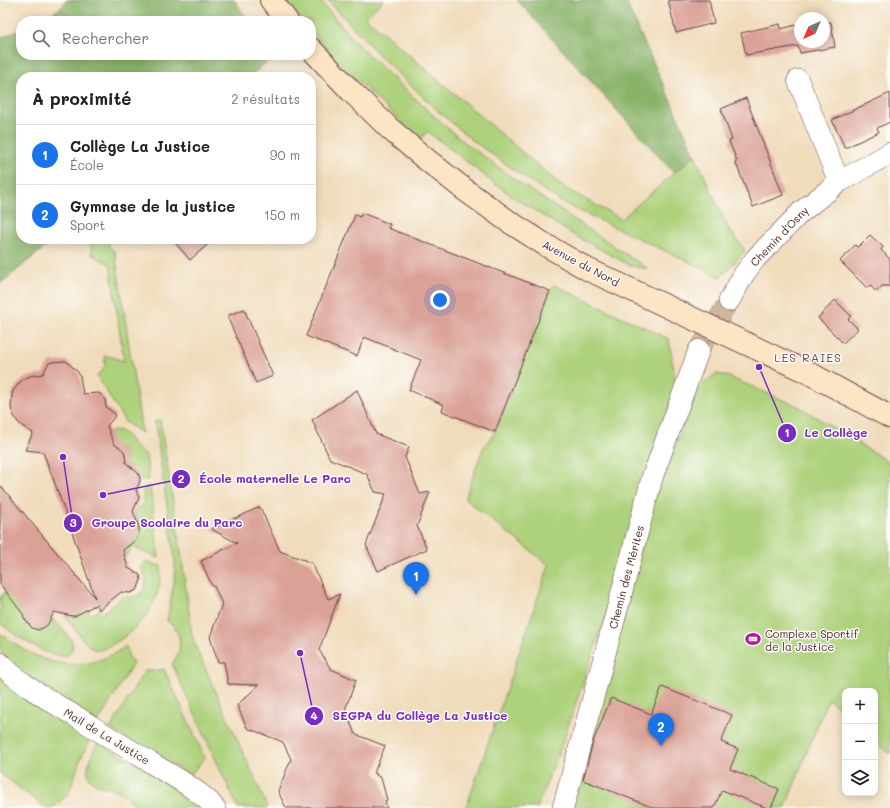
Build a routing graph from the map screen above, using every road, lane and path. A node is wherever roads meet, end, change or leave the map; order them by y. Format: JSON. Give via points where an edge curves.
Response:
{"nodes":[{"id":1,"x":271,"y":0,"type":"edge"},
{"id":2,"x":283,"y":16,"type":"edge"},
{"id":3,"x":316,"y":55,"type":"edge"},
{"id":4,"x":798,"y":80,"type":"dead end"},
{"id":5,"x":890,"y":153,"type":"edge"},
{"id":6,"x":839,"y":182,"type":"junction"},
{"id":7,"x":732,"y":295,"type":"tunnel mouth"},
{"id":8,"x":699,"y":350,"type":"tunnel mouth"},
{"id":9,"x":890,"y":417,"type":"edge"},
{"id":10,"x":0,"y":663,"type":"edge"},
{"id":11,"x":215,"y":808,"type":"edge"},
{"id":12,"x":563,"y":808,"type":"edge"}],
"edges":[{"from":1,"to":2,"type":"street"},
{"from":3,"to":9,"type":"street","name":"Avenue du Nord","via":[[390,129],[508,221],[587,269],[808,373]]},
{"from":4,"to":6,"type":"street"},
{"from":5,"to":6,"type":"street","name":"Chemin d'Osny"},
{"from":6,"to":7,"type":"street","name":"Chemin d'Osny","via":[[801,212],[756,258]]},
{"from":8,"to":12,"type":"street","name":"Chemin des Mérites","via":[[652,478]]},
{"from":10,"to":11,"type":"street","name":"Mail de La Justice","via":[[10,674],[50,702],[176,778]]}]}
